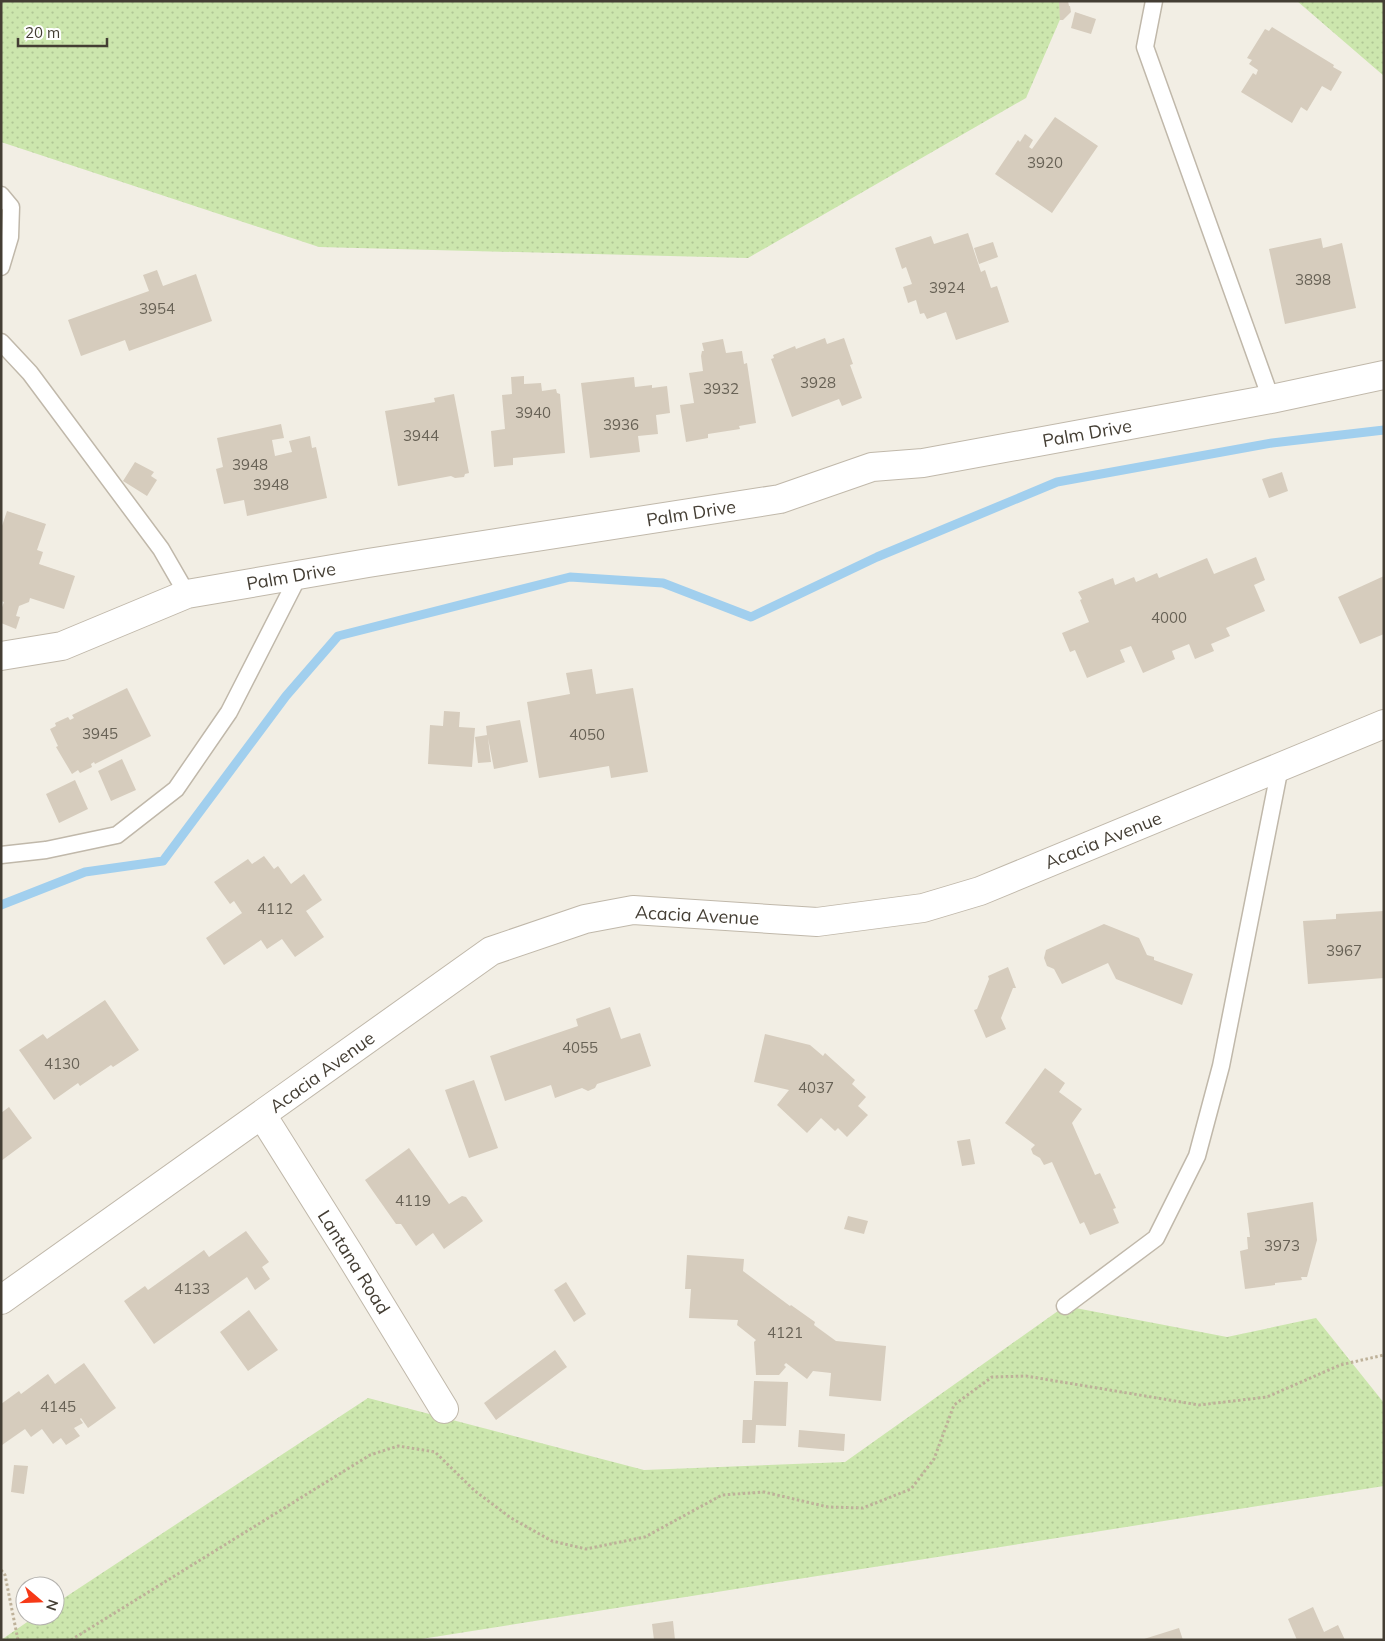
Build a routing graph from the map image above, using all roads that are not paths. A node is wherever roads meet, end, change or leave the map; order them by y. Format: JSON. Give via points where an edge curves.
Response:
{"nodes":[{"id":1,"x":1154,"y":1,"type":"edge"},
{"id":2,"x":1,"y":195,"type":"edge"},
{"id":3,"x":1,"y":268,"type":"edge"},
{"id":4,"x":1,"y":342,"type":"edge"},
{"id":5,"x":1384,"y":375,"type":"edge"},
{"id":6,"x":1270,"y":399,"type":"junction"},
{"id":7,"x":300,"y":575,"type":"junction"},
{"id":8,"x":187,"y":594,"type":"junction"},
{"id":9,"x":1,"y":656,"type":"edge"},
{"id":10,"x":1384,"y":724,"type":"edge"},
{"id":11,"x":1280,"y":767,"type":"junction"},
{"id":12,"x":1,"y":855,"type":"edge"},
{"id":13,"x":262,"y":1115,"type":"junction"},
{"id":14,"x":1,"y":1300,"type":"edge"},
{"id":15,"x":1065,"y":1306,"type":"dead end"},
{"id":16,"x":444,"y":1409,"type":"dead end"}],
"edges":[{"from":1,"to":6,"type":"lane","via":[[1145,47]]},
{"from":2,"to":3,"type":"lane","via":[[11,207],[10,237]]},
{"from":4,"to":8,"type":"lane","via":[[30,373],[161,549]]},
{"from":5,"to":6,"type":"street","name":"Palm Drive"},
{"from":6,"to":7,"type":"street","name":"Palm Drive","via":[[923,463],[872,467],[780,499]]},
{"from":7,"to":8,"type":"street","name":"Palm Drive"},
{"from":7,"to":12,"type":"lane","via":[[229,712],[176,789],[117,835],[46,850]]},
{"from":8,"to":9,"type":"street","name":"Palm Drive","via":[[62,646]]},
{"from":10,"to":11,"type":"street","name":"Acacia Avenue"},
{"from":11,"to":13,"type":"street","name":"Acacia Avenue","via":[[980,891],[923,908],[817,922],[633,910],[585,919],[491,951]]},
{"from":11,"to":15,"type":"lane","via":[[1222,1066],[1197,1156],[1156,1238]]},
{"from":13,"to":14,"type":"street","name":"Acacia Avenue"},
{"from":13,"to":16,"type":"street","name":"Lantana Road"}]}
